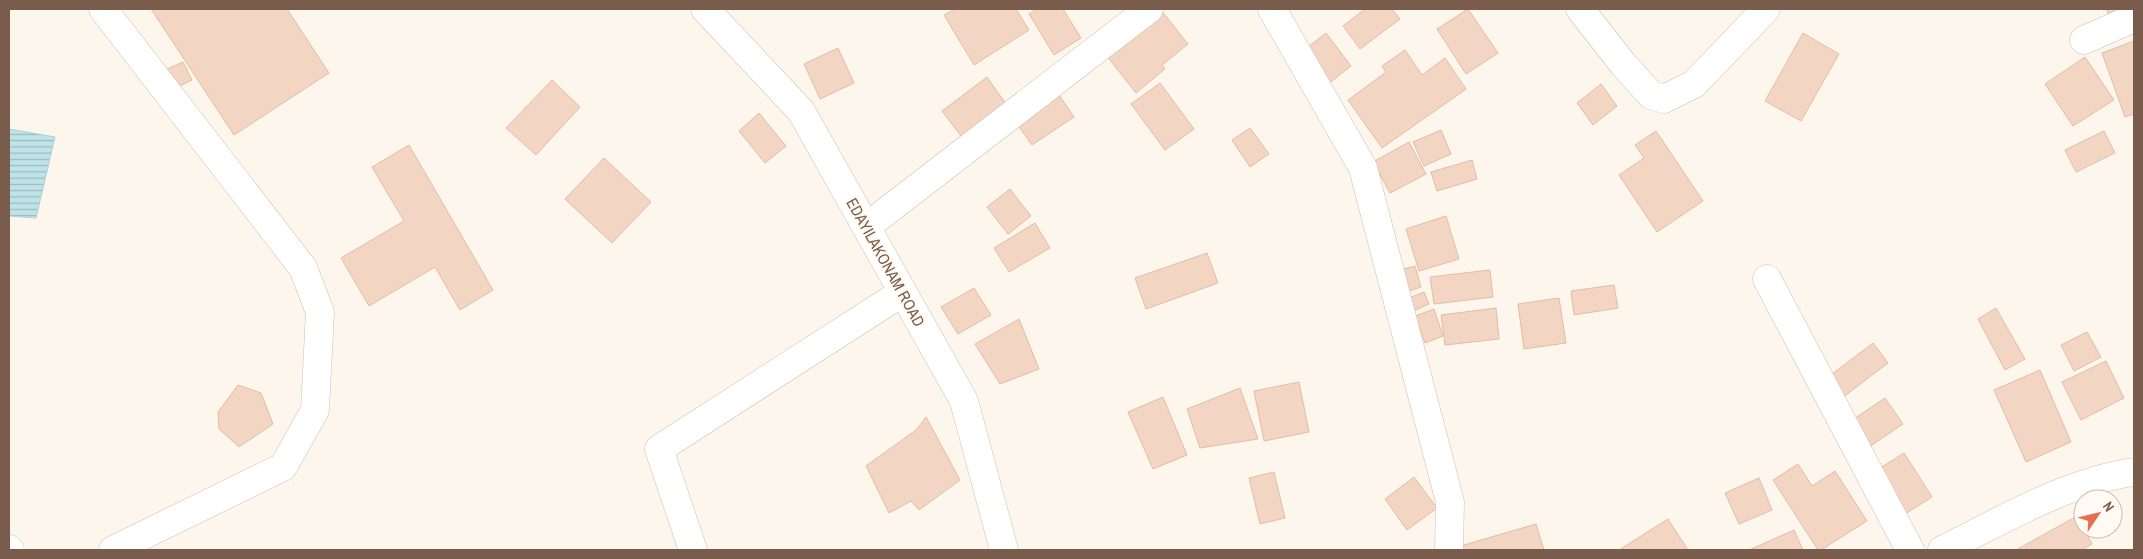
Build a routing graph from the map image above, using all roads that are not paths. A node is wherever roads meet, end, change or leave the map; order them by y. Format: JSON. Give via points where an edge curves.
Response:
{"nodes":[{"id":1,"x":103,"y":9,"type":"edge"},
{"id":2,"x":705,"y":9,"type":"edge"},
{"id":3,"x":1149,"y":9,"type":"edge"},
{"id":4,"x":1272,"y":9,"type":"edge"},
{"id":5,"x":1580,"y":9,"type":"edge"},
{"id":6,"x":1766,"y":9,"type":"edge"},
{"id":7,"x":2134,"y":18,"type":"edge"},
{"id":8,"x":2084,"y":40,"type":"dead end"},
{"id":9,"x":866,"y":227,"type":"junction"},
{"id":10,"x":1766,"y":279,"type":"dead end"},
{"id":11,"x":903,"y":292,"type":"junction"},
{"id":12,"x":2134,"y":472,"type":"edge"},
{"id":13,"x":114,"y":550,"type":"edge"},
{"id":14,"x":693,"y":550,"type":"edge"},
{"id":15,"x":1004,"y":550,"type":"edge"},
{"id":16,"x":1449,"y":550,"type":"edge"},
{"id":17,"x":1910,"y":550,"type":"edge"},
{"id":18,"x":1942,"y":550,"type":"edge"}],
"edges":[{"from":1,"to":13,"type":"street","via":[[303,268],[320,312],[315,410],[284,467]]},
{"from":2,"to":9,"type":"street","name":"EDAYILAKONAM ROAD","via":[[801,111]]},
{"from":3,"to":9,"type":"street"},
{"from":4,"to":16,"type":"street","via":[[1363,168],[1450,502]]},
{"from":5,"to":6,"type":"street","via":[[1651,95],[1664,99],[1694,84]]},
{"from":7,"to":8,"type":"street"},
{"from":9,"to":11,"type":"street","name":"EDAYILAKONAM ROAD"},
{"from":10,"to":17,"type":"street"},
{"from":11,"to":14,"type":"street","via":[[659,448]]},
{"from":11,"to":15,"type":"street","name":"EDAYILAKONAM ROAD","via":[[964,401]]},
{"from":12,"to":18,"type":"street","via":[[2108,476],[2033,506]]}]}
